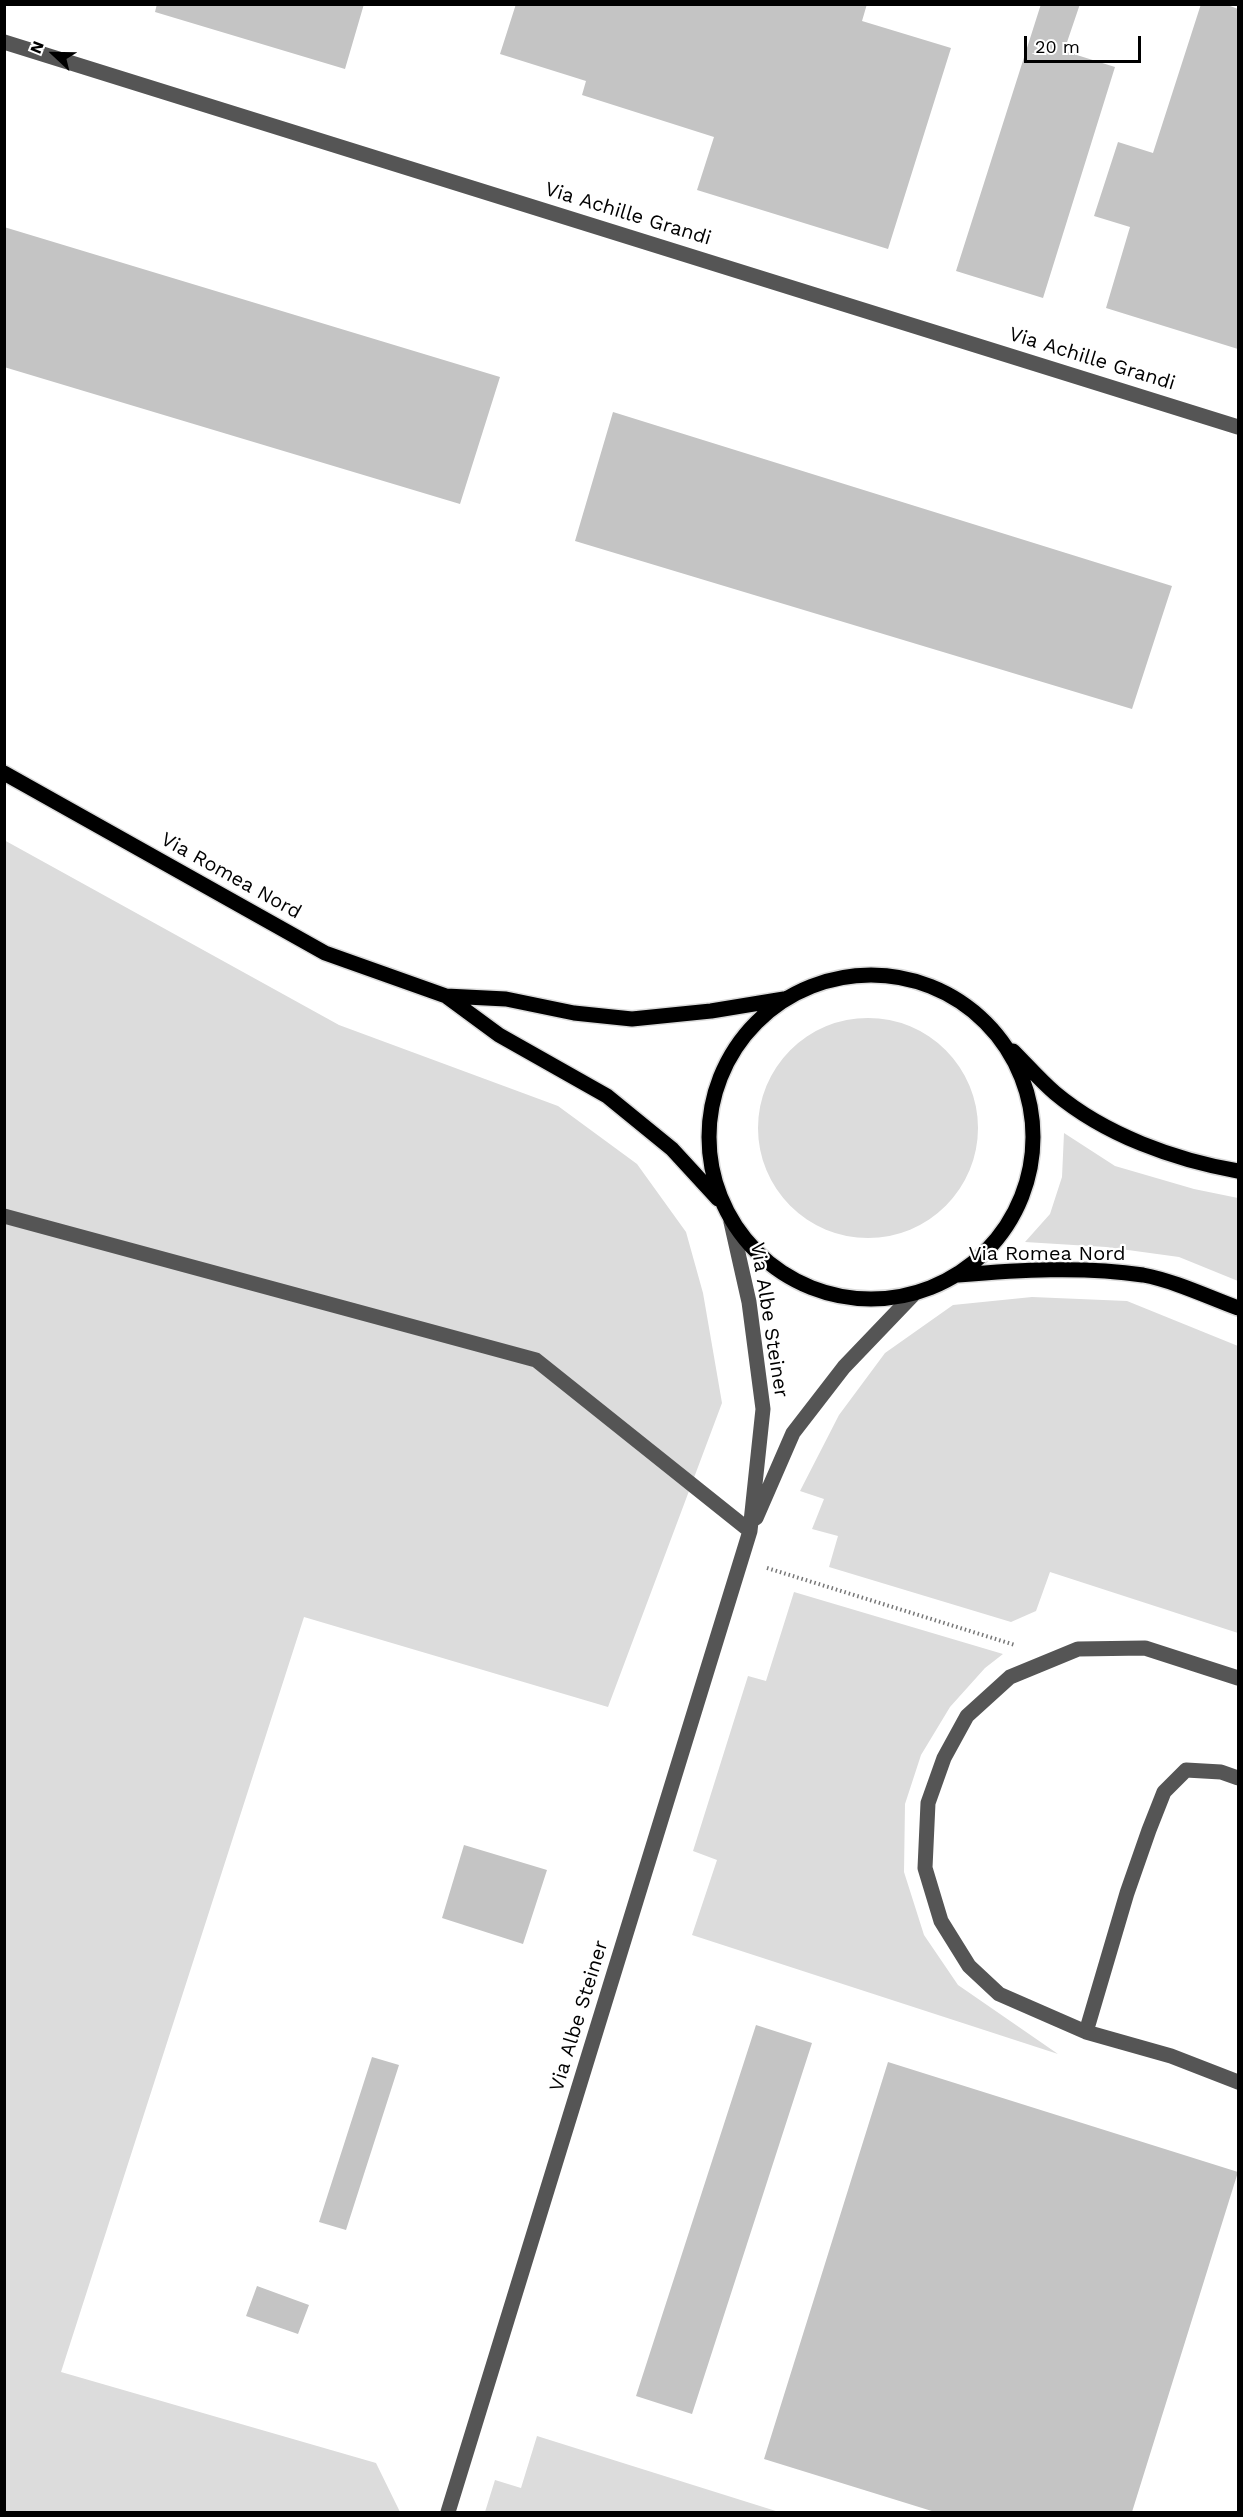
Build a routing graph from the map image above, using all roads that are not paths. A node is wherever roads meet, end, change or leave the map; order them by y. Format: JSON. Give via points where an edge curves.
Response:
{"nodes":[{"id":1,"x":4,"y":42,"type":"edge"},
{"id":2,"x":1239,"y":427,"type":"edge"},
{"id":3,"x":4,"y":773,"type":"edge"},
{"id":4,"x":446,"y":996,"type":"junction"},
{"id":5,"x":784,"y":999,"type":"junction"},
{"id":6,"x":1004,"y":1042,"type":"junction"},
{"id":7,"x":1239,"y":1171,"type":"edge"},
{"id":8,"x":721,"y":1201,"type":"junction"},
{"id":9,"x":4,"y":1216,"type":"edge"},
{"id":10,"x":731,"y":1222,"type":"junction"},
{"id":11,"x":958,"y":1275,"type":"junction"},
{"id":12,"x":912,"y":1296,"type":"junction"},
{"id":13,"x":1239,"y":1308,"type":"edge"},
{"id":14,"x":750,"y":1531,"type":"junction"},
{"id":15,"x":1239,"y":1678,"type":"edge"},
{"id":16,"x":1239,"y":1778,"type":"edge"},
{"id":17,"x":1086,"y":2032,"type":"junction"},
{"id":18,"x":1239,"y":2082,"type":"edge"},
{"id":19,"x":448,"y":2512,"type":"edge"}],
"edges":[{"from":1,"to":2,"type":"street","name":"Via Achille Grandi"},
{"from":3,"to":4,"type":"main road","name":"Via Romea Nord","via":[[325,953]]},
{"from":4,"to":5,"type":"main road","name":"Via Romea Nord","via":[[506,999],[574,1013],[632,1019]]},
{"from":4,"to":8,"type":"main road","name":"Via Romea Nord","via":[[499,1035],[607,1096],[672,1149]]},
{"from":5,"to":6,"type":"main road","via":[[829,979],[878,974],[926,983],[969,1007]]},
{"from":5,"to":8,"type":"main road","via":[[749,1028],[723,1067],[710,1111],[709,1134],[709,1157]]},
{"from":6,"to":7,"type":"main road","via":[[1056,1094],[1102,1125],[1196,1163]]},
{"from":6,"to":11,"type":"main road","via":[[1027,1089],[1034,1142],[1024,1194],[998,1240]]},
{"from":8,"to":10,"type":"main road"},
{"from":9,"to":14,"type":"street","via":[[536,1360]]},
{"from":10,"to":12,"type":"main road","via":[[757,1255],[790,1280],[829,1295],[870,1301]]},
{"from":10,"to":14,"type":"street","name":"Via Albe Steiner","via":[[749,1302],[763,1409]]},
{"from":11,"to":12,"type":"main road"},
{"from":11,"to":13,"type":"main road","name":"Via Romea Nord","via":[[1005,1271],[1144,1276]]},
{"from":12,"to":14,"type":"street","name":"Via Albe Steiner","via":[[844,1367],[793,1433]]},
{"from":14,"to":19,"type":"street","name":"Via Albe Steiner"},
{"from":15,"to":17,"type":"street","via":[[1145,1648],[1077,1649],[1010,1677],[967,1716],[944,1758],[928,1803],[925,1868],[941,1921],[969,1966],[999,1994]]},
{"from":16,"to":17,"type":"street","via":[[1221,1772],[1186,1770],[1164,1792],[1127,1893]]},
{"from":17,"to":18,"type":"street","via":[[1171,2056]]}]}
